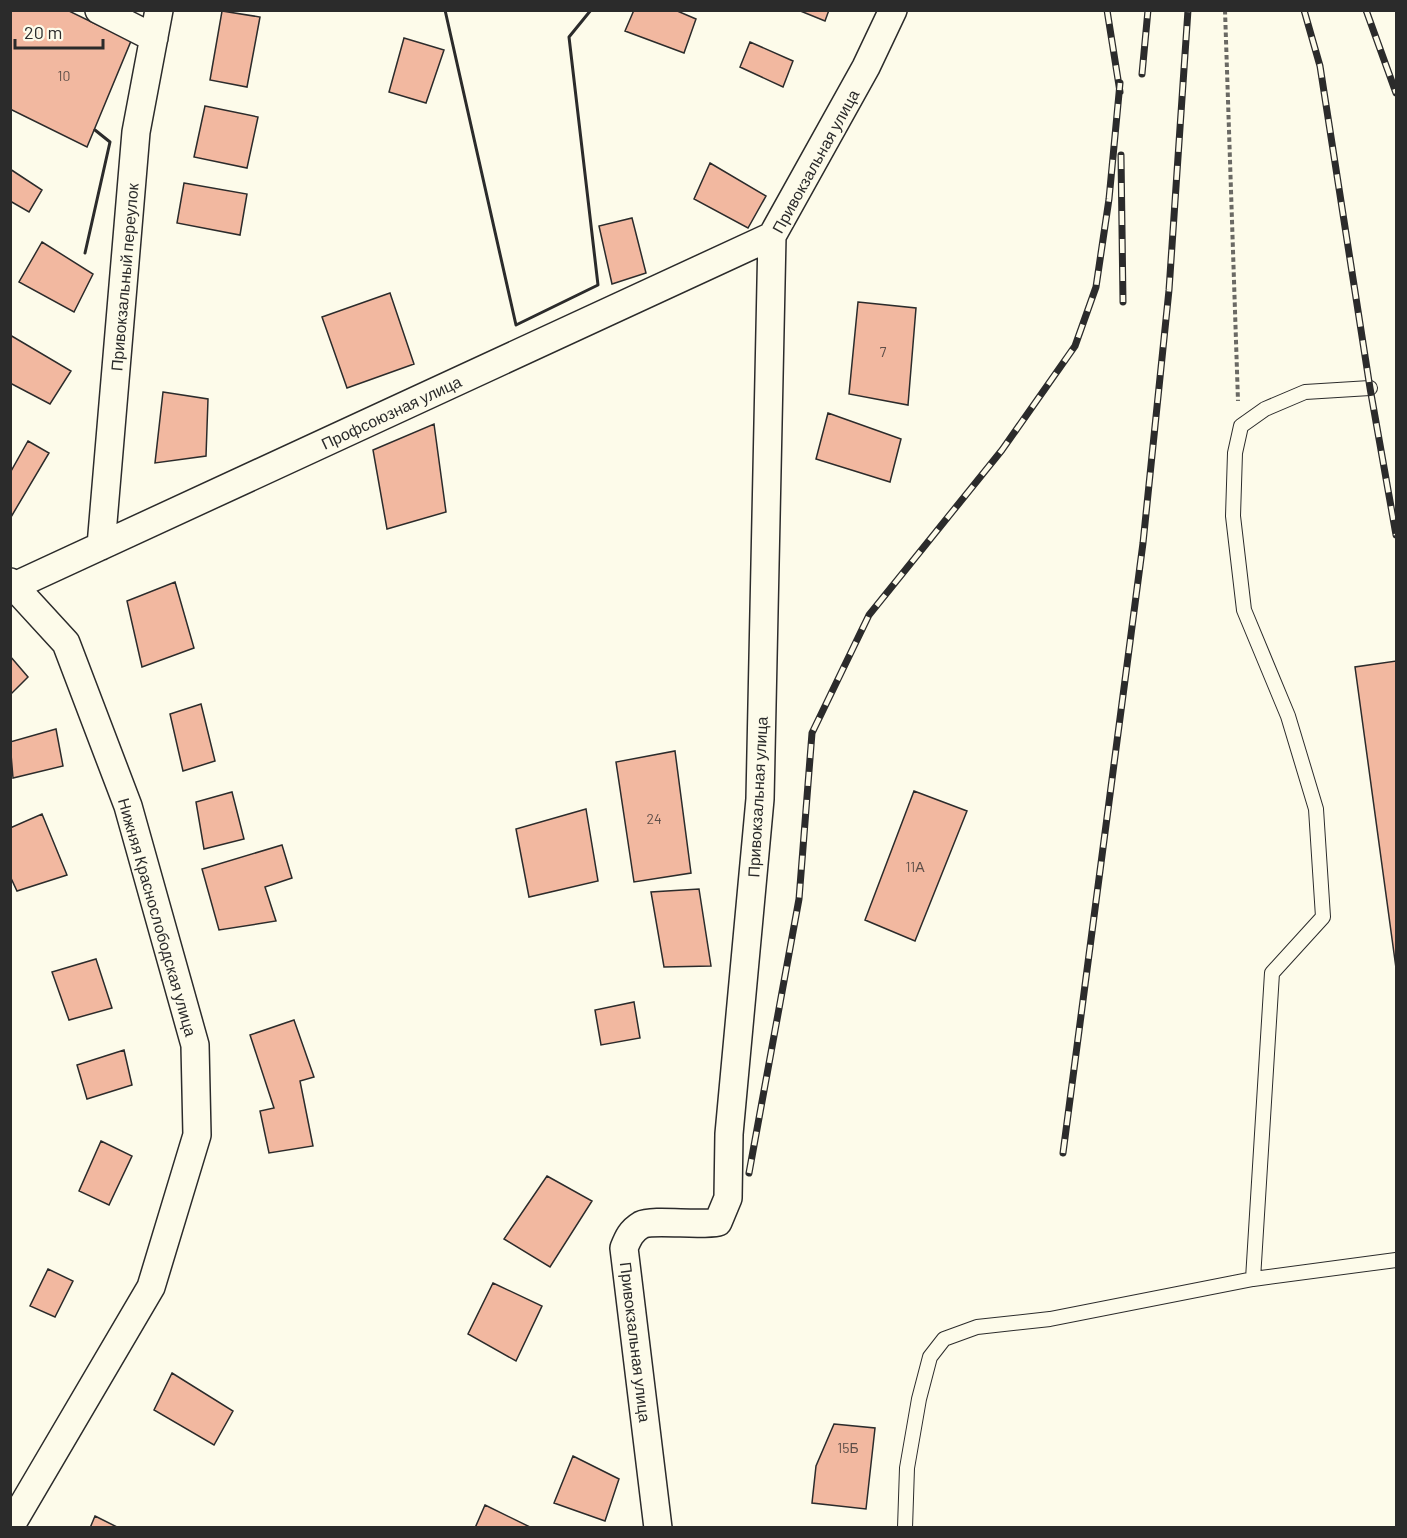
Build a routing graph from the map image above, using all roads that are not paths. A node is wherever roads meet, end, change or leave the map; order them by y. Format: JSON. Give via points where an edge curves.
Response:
{"nodes":[{"id":1,"x":99,"y":10,"type":"edge"},
{"id":2,"x":159,"y":10,"type":"edge"},
{"id":3,"x":893,"y":10,"type":"edge"},
{"id":4,"x":154,"y":38,"type":"junction"},
{"id":5,"x":772,"y":236,"type":"junction"},
{"id":6,"x":1370,"y":388,"type":"dead end"},
{"id":7,"x":101,"y":546,"type":"junction"},
{"id":8,"x":12,"y":585,"type":"edge"},
{"id":9,"x":1396,"y":1260,"type":"edge"},
{"id":10,"x":1253,"y":1279,"type":"junction"},
{"id":11,"x":10,"y":1527,"type":"edge"},
{"id":12,"x":658,"y":1527,"type":"edge"},
{"id":13,"x":905,"y":1527,"type":"edge"}],
"edges":[{"from":1,"to":4,"type":"street"},
{"from":2,"to":4,"type":"street","name":"Привокзальный переулок"},
{"from":3,"to":5,"type":"street","name":"Привокзальная улица","via":[[866,67]]},
{"from":4,"to":7,"type":"street","name":"Привокзальный переулок","via":[[136,132]]},
{"from":5,"to":7,"type":"street","name":"Профсоюзная улица"},
{"from":5,"to":12,"type":"street","name":"Привокзальная улица","via":[[760,799],[729,1134],[728,1198],[718,1222],[643,1224],[630,1234],[624,1248]]},
{"from":6,"to":10,"type":"lane","via":[[1305,392],[1265,409],[1241,426],[1235,453],[1233,516],[1244,610],[1288,716],[1316,809],[1323,917],[1272,973]]},
{"from":7,"to":8,"type":"street","name":"Профсоюзная улица"},
{"from":8,"to":11,"type":"street","name":"Нижняя Краснослободская улица","via":[[66,643],[128,807],[195,1045],[197,1136],[151,1287]]},
{"from":9,"to":10,"type":"lane"},
{"from":10,"to":13,"type":"lane","via":[[1050,1318],[977,1327],[944,1339],[930,1357],[919,1399],[907,1468]]}]}
